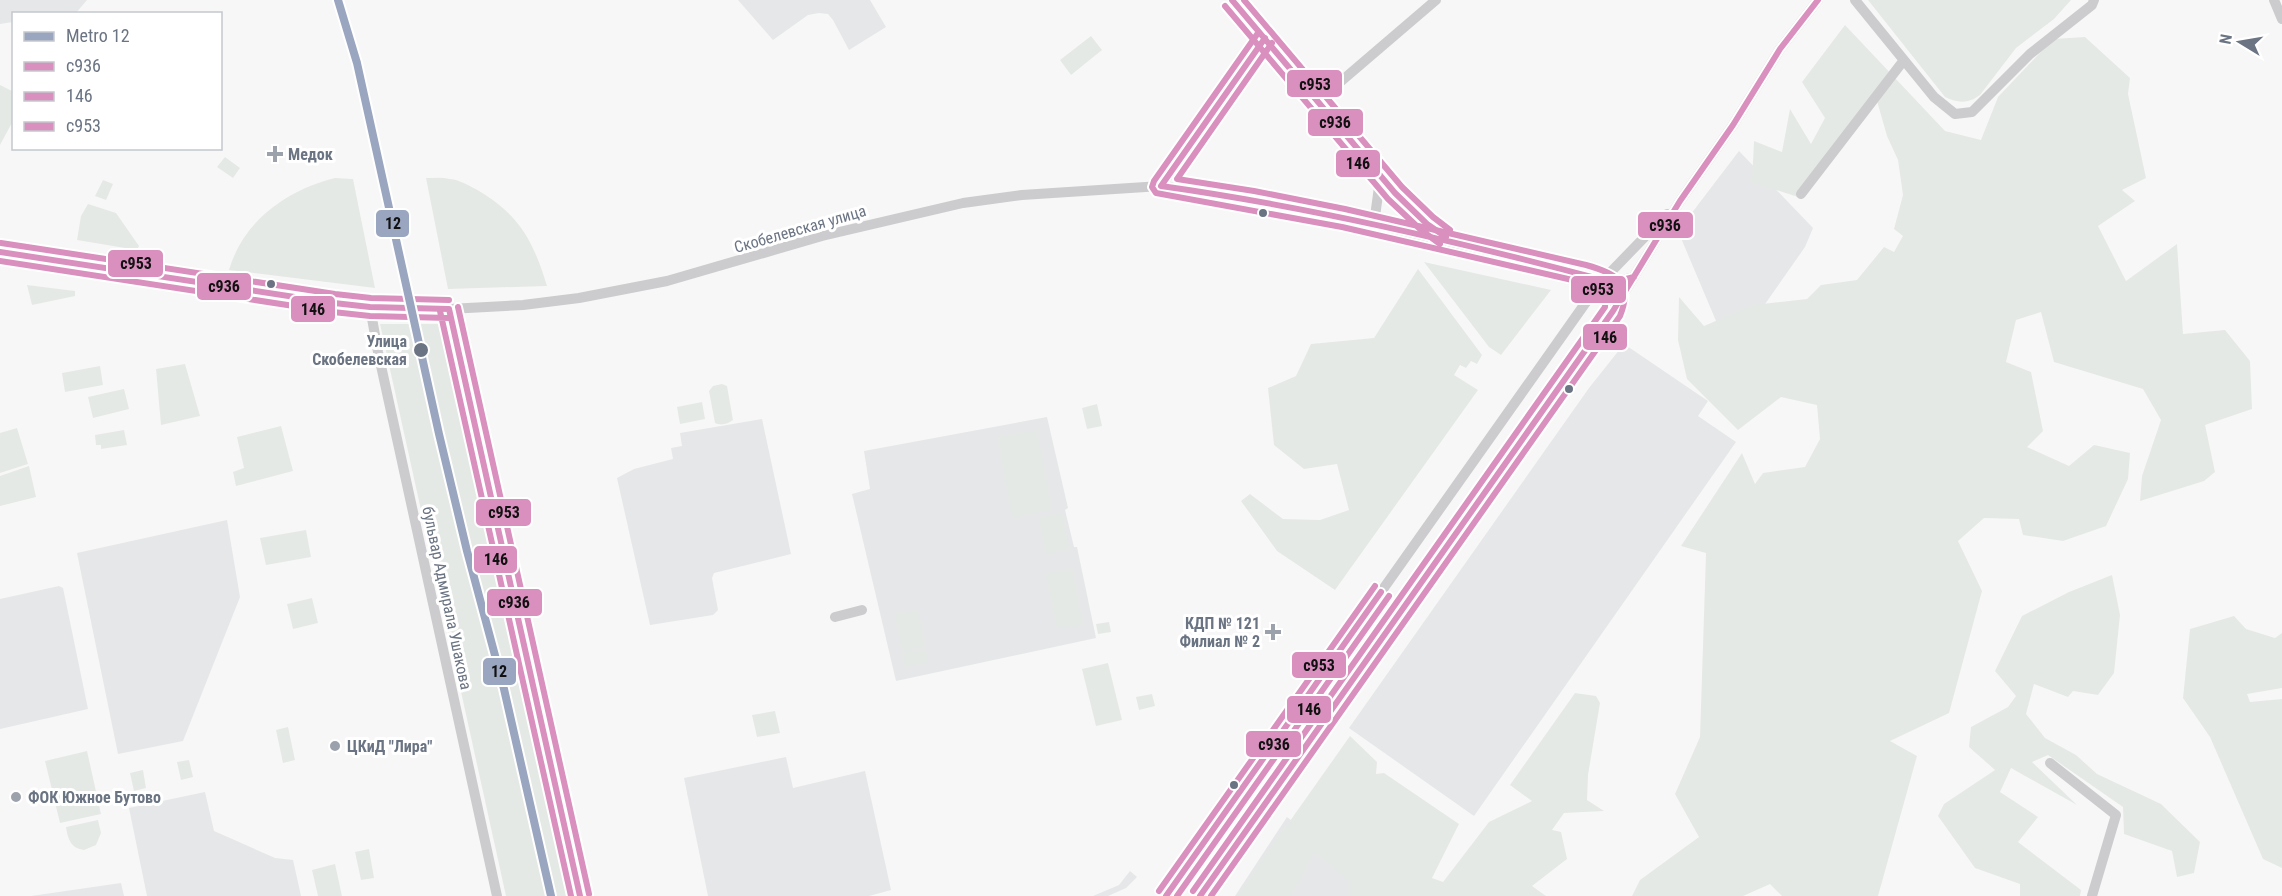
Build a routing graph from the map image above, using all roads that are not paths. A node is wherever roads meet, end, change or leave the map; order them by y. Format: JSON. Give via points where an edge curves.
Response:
{"nodes":[{"id":1,"x":1232,"y":0,"type":"edge"},
{"id":2,"x":1436,"y":0,"type":"edge"},
{"id":3,"x":1818,"y":0,"type":"edge"},
{"id":4,"x":1855,"y":0,"type":"edge"},
{"id":5,"x":2094,"y":0,"type":"edge"},
{"id":6,"x":2274,"y":0,"type":"edge"},
{"id":7,"x":2282,"y":19,"type":"edge"},
{"id":8,"x":1265,"y":38,"type":"junction"},
{"id":9,"x":1904,"y":60,"type":"junction"},
{"id":10,"x":1318,"y":101,"type":"junction"},
{"id":11,"x":1373,"y":167,"type":"junction"},
{"id":12,"x":1161,"y":186,"type":"junction"},
{"id":13,"x":1801,"y":194,"type":"dead end"},
{"id":14,"x":1680,"y":201,"type":"junction"},
{"id":15,"x":1374,"y":224,"type":"junction"},
{"id":16,"x":1455,"y":243,"type":"junction"},
{"id":17,"x":0,"y":252,"type":"edge"},
{"id":18,"x":1570,"y":271,"type":"junction"},
{"id":19,"x":1634,"y":277,"type":"junction"},
{"id":20,"x":1603,"y":280,"type":"junction"},
{"id":21,"x":1584,"y":305,"type":"junction"},
{"id":22,"x":370,"y":307,"type":"junction"},
{"id":23,"x":449,"y":309,"type":"junction"},
{"id":24,"x":1613,"y":311,"type":"junction"},
{"id":25,"x":862,"y":610,"type":"dead end"},
{"id":26,"x":836,"y":616,"type":"dead end"},
{"id":27,"x":1350,"y":635,"type":"junction"},
{"id":28,"x":1372,"y":652,"type":"junction"},
{"id":29,"x":1307,"y":696,"type":"junction"},
{"id":30,"x":1331,"y":710,"type":"junction"},
{"id":31,"x":2050,"y":763,"type":"dead end"},
{"id":32,"x":497,"y":896,"type":"edge"},
{"id":33,"x":580,"y":896,"type":"edge"},
{"id":34,"x":1166,"y":896,"type":"edge"},
{"id":35,"x":1200,"y":896,"type":"edge"},
{"id":36,"x":2092,"y":896,"type":"edge"}],
"edges":[{"from":1,"to":8,"type":"street"},
{"from":2,"to":10,"type":"street"},
{"from":3,"to":14,"type":"street","via":[[1780,49]]},
{"from":4,"to":9,"type":"street"},
{"from":5,"to":9,"type":"street","via":[[2030,54],[1972,112],[1955,114],[1934,98]]},
{"from":6,"to":7,"type":"street"},
{"from":8,"to":10,"type":"street"},
{"from":8,"to":12,"type":"street"},
{"from":9,"to":13,"type":"street"},
{"from":10,"to":11,"type":"street"},
{"from":11,"to":15,"type":"street","via":[[1379,187]]},
{"from":11,"to":16,"type":"street","via":[[1426,225]]},
{"from":12,"to":15,"type":"street","name":"Скобелевская улица","via":[[1269,201]]},
{"from":12,"to":23,"type":"street","name":"Скобелевская улица","via":[[963,203],[822,236],[668,281],[568,300]]},
{"from":14,"to":19,"type":"street"},
{"from":14,"to":20,"type":"street"},
{"from":15,"to":16,"type":"street","name":"Скобелевская улица"},
{"from":16,"to":18,"type":"street","name":"Скобелевская улица"},
{"from":17,"to":22,"type":"street","name":"Скобелевская улица"},
{"from":18,"to":20,"type":"street","name":"Скобелевская улица"},
{"from":18,"to":21,"type":"street","via":[[1584,284]]},
{"from":19,"to":20,"type":"street"},
{"from":19,"to":24,"type":"street"},
{"from":20,"to":21,"type":"street"},
{"from":20,"to":24,"type":"street","via":[[1612,285],[1617,296]]},
{"from":21,"to":27,"type":"street"},
{"from":22,"to":23,"type":"street","name":"Скобелевская улица"},
{"from":22,"to":32,"type":"street","name":"бульвар Адмирала Ушакова"},
{"from":23,"to":33,"type":"street"},
{"from":24,"to":28,"type":"street"},
{"from":25,"to":26,"type":"street"},
{"from":27,"to":28,"type":"street","via":[[1359,650]]},
{"from":27,"to":29,"type":"street"},
{"from":28,"to":30,"type":"street"},
{"from":29,"to":30,"type":"street","via":[[1323,696]]},
{"from":29,"to":34,"type":"street"},
{"from":30,"to":35,"type":"street"},
{"from":31,"to":36,"type":"street","via":[[2116,815]]}]}
